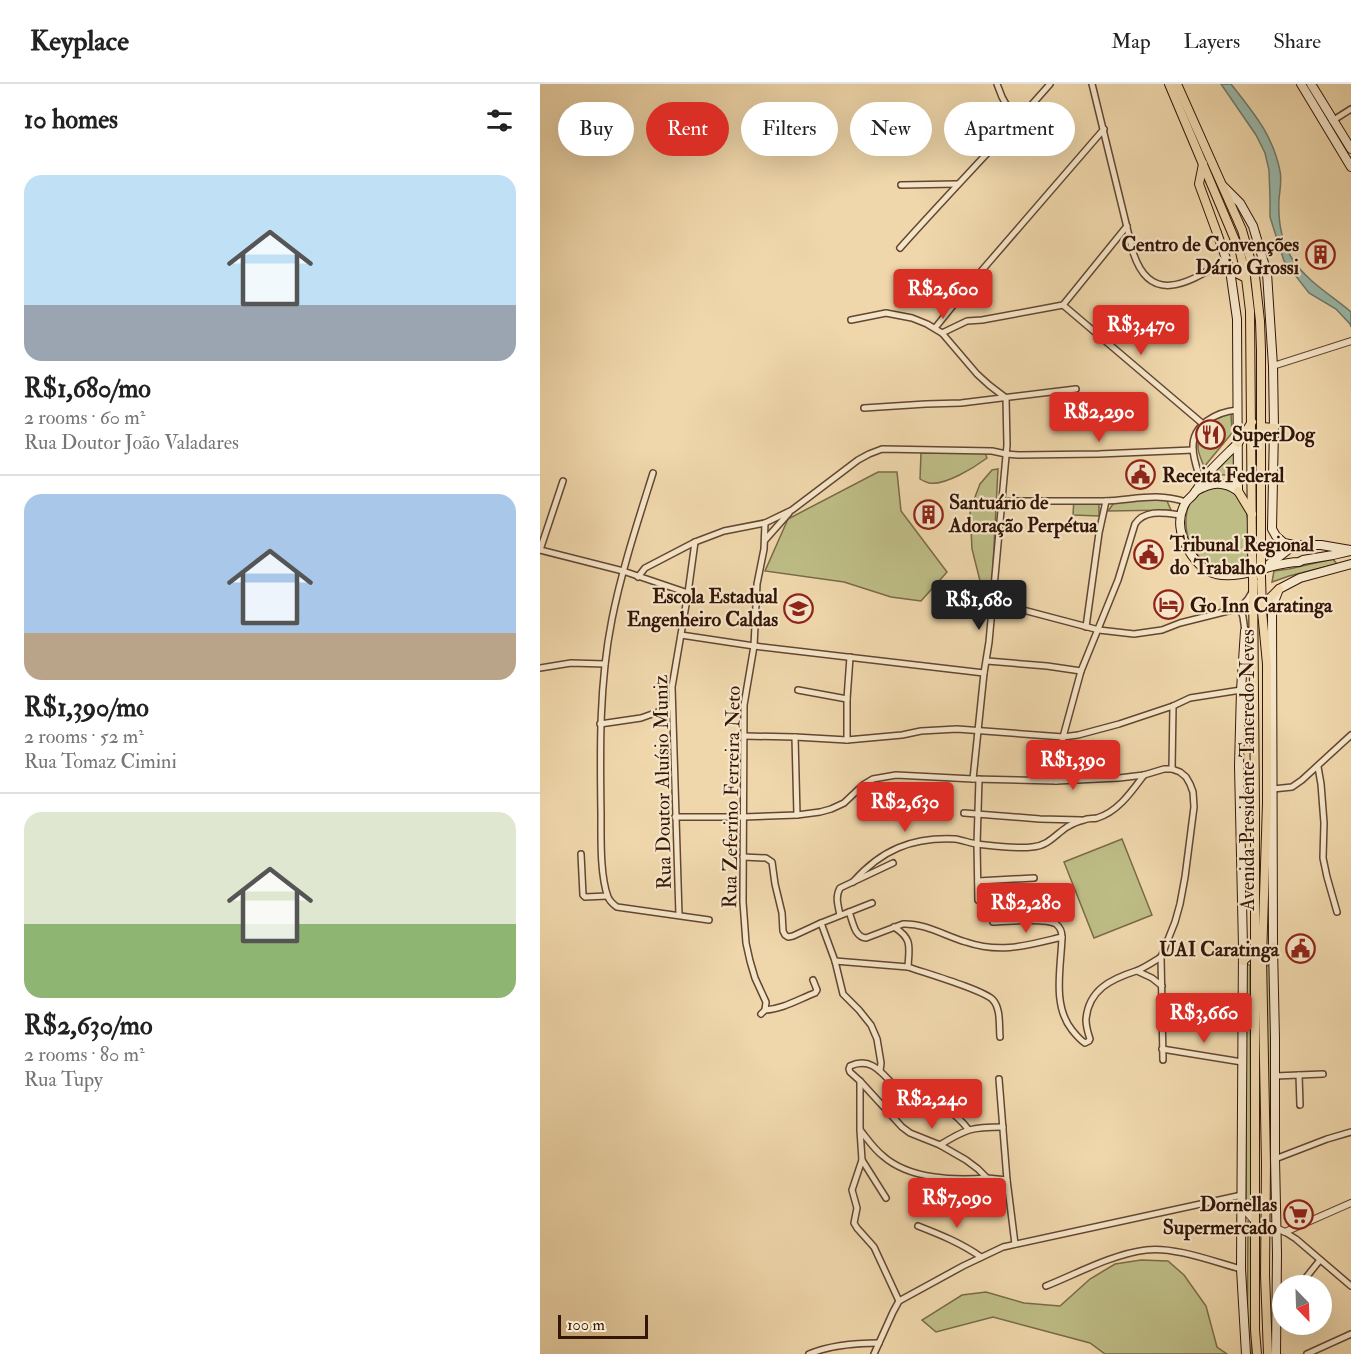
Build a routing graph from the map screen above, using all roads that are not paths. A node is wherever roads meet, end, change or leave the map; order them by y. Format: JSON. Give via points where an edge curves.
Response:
{"nodes":[{"id":1,"x":997,"y":84,"type":"edge"},
{"id":2,"x":1050,"y":84,"type":"edge"},
{"id":3,"x":1092,"y":84,"type":"edge"},
{"id":4,"x":1169,"y":84,"type":"edge"},
{"id":5,"x":1177,"y":84,"type":"edge"},
{"id":6,"x":1301,"y":84,"type":"edge"},
{"id":7,"x":1311,"y":84,"type":"edge"},
{"id":8,"x":1004,"y":102,"type":"edge"},
{"id":9,"x":1034,"y":102,"type":"edge"},
{"id":10,"x":1351,"y":109,"type":"edge"},
{"id":11,"x":1330,"y":123,"type":"junction"},
{"id":12,"x":1104,"y":129,"type":"junction"},
{"id":13,"x":1351,"y":149,"type":"edge"},
{"id":14,"x":984,"y":156,"type":"edge"},
{"id":15,"x":1203,"y":164,"type":"junction"},
{"id":16,"x":1351,"y":167,"type":"edge"},
{"id":17,"x":957,"y":184,"type":"junction"},
{"id":18,"x":901,"y":185,"type":"dead end"},
{"id":19,"x":1223,"y":186,"type":"junction"},
{"id":20,"x":1237,"y":217,"type":"junction"},
{"id":21,"x":1227,"y":222,"type":"junction"},
{"id":22,"x":1127,"y":226,"type":"junction"},
{"id":23,"x":1217,"y":233,"type":"junction"},
{"id":24,"x":900,"y":248,"type":"dead end"},
{"id":25,"x":1227,"y":260,"type":"junction"},
{"id":26,"x":1252,"y":264,"type":"junction"},
{"id":27,"x":1230,"y":270,"type":"junction"},
{"id":28,"x":1267,"y":273,"type":"junction"},
{"id":29,"x":1246,"y":278,"type":"junction"},
{"id":30,"x":1063,"y":305,"type":"junction"},
{"id":31,"x":851,"y":320,"type":"dead end"},
{"id":32,"x":935,"y":328,"type":"junction"},
{"id":33,"x":942,"y":333,"type":"junction"},
{"id":34,"x":1350,"y":341,"type":"edge"},
{"id":35,"x":1351,"y":349,"type":"edge"},
{"id":36,"x":1273,"y":366,"type":"junction"},
{"id":37,"x":1076,"y":389,"type":"dead end"},
{"id":38,"x":1006,"y":398,"type":"junction"},
{"id":39,"x":864,"y":408,"type":"dead end"},
{"id":40,"x":1237,"y":410,"type":"junction"},
{"id":41,"x":1252,"y":422,"type":"junction"},
{"id":42,"x":1203,"y":424,"type":"junction"},
{"id":43,"x":1261,"y":427,"type":"junction"},
{"id":44,"x":1274,"y":428,"type":"junction"},
{"id":45,"x":1238,"y":443,"type":"junction"},
{"id":46,"x":1193,"y":450,"type":"junction"},
{"id":47,"x":1006,"y":454,"type":"junction"},
{"id":48,"x":653,"y":473,"type":"dead end"},
{"id":49,"x":563,"y":481,"type":"dead end"},
{"id":50,"x":1201,"y":482,"type":"junction"},
{"id":51,"x":1196,"y":491,"type":"junction"},
{"id":52,"x":1238,"y":491,"type":"junction"},
{"id":53,"x":1002,"y":501,"type":"junction"},
{"id":54,"x":1106,"y":501,"type":"junction"},
{"id":55,"x":1186,"y":502,"type":"junction"},
{"id":56,"x":792,"y":510,"type":"junction"},
{"id":57,"x":1181,"y":515,"type":"junction"},
{"id":58,"x":1253,"y":517,"type":"junction"},
{"id":59,"x":765,"y":523,"type":"junction"},
{"id":60,"x":764,"y":541,"type":"junction"},
{"id":61,"x":695,"y":542,"type":"junction"},
{"id":62,"x":1294,"y":547,"type":"junction"},
{"id":63,"x":1257,"y":548,"type":"junction"},
{"id":64,"x":540,"y":550,"type":"edge"},
{"id":65,"x":1351,"y":551,"type":"edge"},
{"id":66,"x":1333,"y":555,"type":"junction"},
{"id":67,"x":1303,"y":560,"type":"junction"},
{"id":68,"x":1294,"y":562,"type":"junction"},
{"id":69,"x":1351,"y":564,"type":"edge"},
{"id":70,"x":1266,"y":567,"type":"junction"},
{"id":71,"x":1339,"y":567,"type":"junction"},
{"id":72,"x":623,"y":572,"type":"junction"},
{"id":73,"x":639,"y":577,"type":"junction"},
{"id":74,"x":1257,"y":579,"type":"junction"},
{"id":75,"x":1279,"y":589,"type":"junction"},
{"id":76,"x":1252,"y":591,"type":"junction"},
{"id":77,"x":688,"y":593,"type":"junction"},
{"id":78,"x":993,"y":602,"type":"junction"},
{"id":79,"x":1240,"y":608,"type":"junction"},
{"id":80,"x":1262,"y":611,"type":"junction"},
{"id":81,"x":1252,"y":623,"type":"junction"},
{"id":82,"x":1086,"y":627,"type":"junction"},
{"id":83,"x":1099,"y":630,"type":"junction"},
{"id":84,"x":1245,"y":631,"type":"junction"},
{"id":85,"x":681,"y":635,"type":"junction"},
{"id":86,"x":754,"y":646,"type":"junction"},
{"id":87,"x":850,"y":657,"type":"junction"},
{"id":88,"x":987,"y":661,"type":"junction"},
{"id":89,"x":605,"y":664,"type":"junction"},
{"id":90,"x":540,"y":668,"type":"edge"},
{"id":91,"x":1081,"y":671,"type":"junction"},
{"id":92,"x":984,"y":673,"type":"junction"},
{"id":93,"x":798,"y":690,"type":"dead end"},
{"id":94,"x":1241,"y":690,"type":"junction"},
{"id":95,"x":847,"y":699,"type":"junction"},
{"id":96,"x":1173,"y":706,"type":"junction"},
{"id":97,"x":672,"y":708,"type":"junction"},
{"id":98,"x":600,"y":724,"type":"junction"},
{"id":99,"x":979,"y":731,"type":"junction"},
{"id":100,"x":1351,"y":735,"type":"edge"},
{"id":101,"x":744,"y":736,"type":"junction"},
{"id":102,"x":795,"y":737,"type":"junction"},
{"id":103,"x":1063,"y":737,"type":"junction"},
{"id":104,"x":847,"y":740,"type":"junction"},
{"id":105,"x":1318,"y":767,"type":"junction"},
{"id":106,"x":1172,"y":769,"type":"junction"},
{"id":107,"x":1144,"y":775,"type":"junction"},
{"id":108,"x":976,"y":779,"type":"junction"},
{"id":109,"x":1056,"y":781,"type":"junction"},
{"id":110,"x":1273,"y":789,"type":"junction"},
{"id":111,"x":964,"y":813,"type":"dead end"},
{"id":112,"x":978,"y":814,"type":"junction"},
{"id":113,"x":796,"y":815,"type":"junction"},
{"id":114,"x":675,"y":817,"type":"junction"},
{"id":115,"x":743,"y":817,"type":"junction"},
{"id":116,"x":1082,"y":820,"type":"junction"},
{"id":117,"x":977,"y":844,"type":"junction"},
{"id":118,"x":581,"y":854,"type":"dead end"},
{"id":119,"x":743,"y":857,"type":"junction"},
{"id":120,"x":893,"y":863,"type":"dead end"},
{"id":121,"x":1034,"y":878,"type":"dead end"},
{"id":122,"x":978,"y":881,"type":"junction"},
{"id":123,"x":853,"y":882,"type":"junction"},
{"id":124,"x":607,"y":896,"type":"junction"},
{"id":125,"x":978,"y":900,"type":"dead end"},
{"id":126,"x":872,"y":903,"type":"dead end"},
{"id":127,"x":849,"y":912,"type":"junction"},
{"id":128,"x":1337,"y":912,"type":"dead end"},
{"id":129,"x":679,"y":915,"type":"junction"},
{"id":130,"x":840,"y":915,"type":"junction"},
{"id":131,"x":709,"y":920,"type":"dead end"},
{"id":132,"x":993,"y":922,"type":"dead end"},
{"id":133,"x":821,"y":923,"type":"junction"},
{"id":134,"x":894,"y":927,"type":"junction"},
{"id":135,"x":1062,"y":937,"type":"junction"},
{"id":136,"x":1273,"y":947,"type":"junction"},
{"id":137,"x":1254,"y":951,"type":"junction"},
{"id":138,"x":1161,"y":957,"type":"junction"},
{"id":139,"x":1262,"y":958,"type":"junction"},
{"id":140,"x":835,"y":961,"type":"junction"},
{"id":141,"x":1243,"y":961,"type":"junction"},
{"id":142,"x":909,"y":967,"type":"junction"},
{"id":143,"x":1137,"y":971,"type":"junction"},
{"id":144,"x":813,"y":980,"type":"dead end"},
{"id":145,"x":1162,"y":986,"type":"junction"},
{"id":146,"x":1000,"y":1037,"type":"dead end"},
{"id":147,"x":1162,"y":1049,"type":"junction"},
{"id":148,"x":1163,"y":1060,"type":"dead end"},
{"id":149,"x":1242,"y":1062,"type":"junction"},
{"id":150,"x":880,"y":1071,"type":"junction"},
{"id":151,"x":1323,"y":1074,"type":"dead end"},
{"id":152,"x":1299,"y":1075,"type":"junction"},
{"id":153,"x":1275,"y":1076,"type":"junction"},
{"id":154,"x":999,"y":1079,"type":"dead end"},
{"id":155,"x":860,"y":1081,"type":"junction"},
{"id":156,"x":1300,"y":1106,"type":"dead end"},
{"id":157,"x":1003,"y":1127,"type":"junction"},
{"id":158,"x":860,"y":1130,"type":"junction"},
{"id":159,"x":968,"y":1130,"type":"junction"},
{"id":160,"x":1351,"y":1132,"type":"edge"},
{"id":161,"x":940,"y":1145,"type":"junction"},
{"id":162,"x":1275,"y":1159,"type":"junction"},
{"id":163,"x":862,"y":1160,"type":"junction"},
{"id":164,"x":987,"y":1178,"type":"junction"},
{"id":165,"x":1007,"y":1180,"type":"junction"},
{"id":166,"x":1242,"y":1195,"type":"junction"},
{"id":167,"x":886,"y":1198,"type":"dead end"},
{"id":168,"x":1351,"y":1203,"type":"edge"},
{"id":169,"x":1242,"y":1207,"type":"junction"},
{"id":170,"x":1256,"y":1223,"type":"junction"},
{"id":171,"x":1265,"y":1223,"type":"junction"},
{"id":172,"x":918,"y":1226,"type":"dead end"},
{"id":173,"x":1276,"y":1227,"type":"junction"},
{"id":174,"x":1285,"y":1232,"type":"junction"},
{"id":175,"x":1015,"y":1244,"type":"junction"},
{"id":176,"x":981,"y":1257,"type":"junction"},
{"id":177,"x":1320,"y":1260,"type":"junction"},
{"id":178,"x":1242,"y":1269,"type":"junction"},
{"id":179,"x":1308,"y":1275,"type":"edge"},
{"id":180,"x":1046,"y":1286,"type":"dead end"},
{"id":181,"x":1351,"y":1286,"type":"edge"},
{"id":182,"x":899,"y":1301,"type":"junction"},
{"id":183,"x":1351,"y":1334,"type":"edge"},
{"id":184,"x":879,"y":1342,"type":"junction"},
{"id":185,"x":809,"y":1354,"type":"edge"},
{"id":186,"x":874,"y":1354,"type":"edge"},
{"id":187,"x":1246,"y":1354,"type":"edge"},
{"id":188,"x":1257,"y":1354,"type":"edge"},
{"id":189,"x":1268,"y":1354,"type":"edge"},
{"id":190,"x":1276,"y":1354,"type":"edge"},
{"id":191,"x":1307,"y":1354,"type":"edge"}],
"edges":[{"from":1,"to":8,"type":"street"},
{"from":2,"to":9,"type":"street"},
{"from":3,"to":12,"type":"street"},
{"from":4,"to":15,"type":"highway","name":"Avenida Presidente Tancredo Neves"},
{"from":5,"to":19,"type":"highway","name":"Avenida Presidente Tancredo Neves"},
{"from":6,"to":11,"type":"main road"},
{"from":7,"to":11,"type":"main road"},
{"from":10,"to":11,"type":"street"},
{"from":11,"to":13,"type":"main road"},
{"from":11,"to":16,"type":"main road"},
{"from":12,"to":22,"type":"street"},
{"from":12,"to":32,"type":"street"},
{"from":14,"to":17,"type":"street"},
{"from":15,"to":21,"type":"highway","name":"Avenida Presidente Tancredo Neves"},
{"from":15,"to":23,"type":"highway","via":[[1199,184]]},
{"from":17,"to":18,"type":"street"},
{"from":17,"to":24,"type":"street"},
{"from":19,"to":20,"type":"highway","name":"Avenida Presidente Tancredo Neves"},
{"from":19,"to":28,"type":"main road","via":[[1240,203],[1253,226]]},
{"from":20,"to":21,"type":"highway"},
{"from":20,"to":26,"type":"highway","name":"Avenida Presidente Tancredo Neves"},
{"from":21,"to":23,"type":"highway"},
{"from":21,"to":29,"type":"highway","name":"Avenida Presidente Tancredo Neves"},
{"from":22,"to":25,"type":"street","via":[[1143,274],[1159,284],[1187,282]]},
{"from":22,"to":30,"type":"street"},
{"from":23,"to":25,"type":"main road"},
{"from":25,"to":27,"type":"main road"},
{"from":26,"to":28,"type":"highway"},
{"from":26,"to":43,"type":"highway","name":"Avenida Presidente Tancredo Neves","via":[[1260,321]]},
{"from":27,"to":29,"type":"highway"},
{"from":27,"to":40,"type":"main road","via":[[1237,319]]},
{"from":28,"to":36,"type":"main road"},
{"from":29,"to":41,"type":"highway","name":"Avenida Presidente Tancredo Neves"},
{"from":30,"to":33,"type":"street","via":[[967,321]]},
{"from":30,"to":42,"type":"street"},
{"from":31,"to":32,"type":"street","via":[[886,313]]},
{"from":32,"to":33,"type":"street"},
{"from":33,"to":38,"type":"street","via":[[977,374]]},
{"from":34,"to":35,"type":"street"},
{"from":34,"to":36,"type":"street"},
{"from":36,"to":44,"type":"main road"},
{"from":37,"to":38,"type":"street"},
{"from":38,"to":39,"type":"street"},
{"from":38,"to":47,"type":"street"},
{"from":40,"to":42,"type":"street","via":[[1219,413]]},
{"from":40,"to":45,"type":"main road"},
{"from":41,"to":45,"type":"highway"},
{"from":41,"to":58,"type":"highway","name":"Avenida Presidente Tancredo Neves"},
{"from":42,"to":46,"type":"street"},
{"from":43,"to":44,"type":"highway"},
{"from":43,"to":63,"type":"highway","name":"Avenida Presidente Tancredo Neves"},
{"from":44,"to":62,"type":"main road","via":[[1272,529],[1280,540]]},
{"from":45,"to":50,"type":"main road"},
{"from":45,"to":52,"type":"main road"},
{"from":46,"to":47,"type":"street"},
{"from":46,"to":50,"type":"street"},
{"from":47,"to":53,"type":"street"},
{"from":47,"to":56,"type":"street","via":[[882,448],[858,460]]},
{"from":48,"to":72,"type":"street"},
{"from":49,"to":64,"type":"street"},
{"from":50,"to":51,"type":"main road"},
{"from":51,"to":52,"type":"main road","via":[[1218,483]]},
{"from":51,"to":55,"type":"main road"},
{"from":52,"to":58,"type":"highway"},
{"from":53,"to":54,"type":"street"},
{"from":53,"to":78,"type":"street"},
{"from":54,"to":55,"type":"street","via":[[1171,497]]},
{"from":54,"to":82,"type":"street"},
{"from":55,"to":57,"type":"main road"},
{"from":56,"to":59,"type":"street"},
{"from":56,"to":60,"type":"street"},
{"from":57,"to":70,"type":"main road","via":[[1180,532],[1190,553],[1215,574]]},
{"from":57,"to":83,"type":"street","via":[[1150,513],[1139,518]]},
{"from":58,"to":63,"type":"highway","name":"Avenida Presidente Tancredo Neves"},
{"from":59,"to":60,"type":"street","name":"Rua Zeferino Ferreira Neto"},
{"from":59,"to":61,"type":"street","via":[[724,531]]},
{"from":60,"to":86,"type":"street","name":"Rua Zeferino Ferreira Neto"},
{"from":61,"to":73,"type":"street","via":[[645,568]]},
{"from":61,"to":77,"type":"street","name":"Rua Doutor Aluísio Muniz"},
{"from":62,"to":65,"type":"main road","via":[[1321,545]]},
{"from":62,"to":67,"type":"main road","via":[[1301,546],[1305,551]]},
{"from":62,"to":68,"type":"main road","via":[[1288,556]]},
{"from":62,"to":70,"type":"main road"},
{"from":63,"to":74,"type":"highway","name":"Avenida Presidente Tancredo Neves","bridge":true},
{"from":64,"to":72,"type":"street"},
{"from":65,"to":66,"type":"main road"},
{"from":66,"to":67,"type":"main road"},
{"from":66,"to":71,"type":"main road"},
{"from":67,"to":68,"type":"main road"},
{"from":68,"to":70,"type":"main road"},
{"from":69,"to":71,"type":"main road"},
{"from":71,"to":75,"type":"main road","via":[[1300,578]]},
{"from":72,"to":73,"type":"street"},
{"from":72,"to":89,"type":"street"},
{"from":73,"to":77,"type":"street"},
{"from":74,"to":76,"type":"highway","name":"Avenida Presidente Tancredo Neves"},
{"from":74,"to":80,"type":"highway","name":"Avenida Presidente Tancredo Neves"},
{"from":75,"to":80,"type":"highway"},
{"from":75,"to":110,"type":"main road","name":"Avenida Presidente Tancredo Neves","via":[[1271,615]]},
{"from":76,"to":79,"type":"street"},
{"from":76,"to":81,"type":"highway","name":"Avenida Presidente Tancredo Neves"},
{"from":77,"to":85,"type":"street","name":"Rua Doutor Aluísio Muniz"},
{"from":78,"to":82,"type":"street"},
{"from":78,"to":88,"type":"street"},
{"from":79,"to":83,"type":"street","via":[[1162,630],[1134,634]]},
{"from":79,"to":84,"type":"street"},
{"from":80,"to":139,"type":"highway","name":"Avenida Presidente Tancredo Neves","via":[[1267,664],[1267,803]]},
{"from":81,"to":84,"type":"highway"},
{"from":81,"to":137,"type":"highway","name":"Avenida Presidente Tancredo Neves"},
{"from":82,"to":83,"type":"street"},
{"from":83,"to":91,"type":"street"},
{"from":84,"to":94,"type":"main road","name":"Avenida Presidente Tancredo Neves"},
{"from":85,"to":86,"type":"street"},
{"from":85,"to":97,"type":"street","name":"Rua Doutor Aluísio Muniz"},
{"from":86,"to":87,"type":"street"},
{"from":86,"to":101,"type":"street","name":"Rua Zeferino Ferreira Neto","via":[[744,705]]},
{"from":87,"to":92,"type":"street"},
{"from":87,"to":95,"type":"street"},
{"from":88,"to":91,"type":"street"},
{"from":88,"to":92,"type":"street"},
{"from":89,"to":90,"type":"street","via":[[571,663]]},
{"from":89,"to":98,"type":"street"},
{"from":91,"to":103,"type":"street"},
{"from":92,"to":99,"type":"street"},
{"from":93,"to":95,"type":"street"},
{"from":94,"to":96,"type":"street","via":[[1190,698]]},
{"from":94,"to":141,"type":"main road","name":"Avenida Presidente Tancredo Neves"},
{"from":95,"to":104,"type":"street"},
{"from":96,"to":103,"type":"street"},
{"from":96,"to":106,"type":"street"},
{"from":97,"to":98,"type":"street","via":[[641,718]]},
{"from":97,"to":114,"type":"street","name":"Rua Doutor Aluísio Muniz"},
{"from":98,"to":124,"type":"street","via":[[602,852]]},
{"from":99,"to":103,"type":"street"},
{"from":99,"to":104,"type":"street","via":[[921,731]]},
{"from":99,"to":108,"type":"street"},
{"from":100,"to":105,"type":"street"},
{"from":101,"to":102,"type":"street"},
{"from":101,"to":115,"type":"street","name":"Rua Zeferino Ferreira Neto"},
{"from":102,"to":104,"type":"street"},
{"from":102,"to":113,"type":"street"},
{"from":103,"to":109,"type":"street"},
{"from":105,"to":110,"type":"street","via":[[1292,787]]},
{"from":105,"to":128,"type":"street","via":[[1323,858]]},
{"from":106,"to":107,"type":"street"},
{"from":106,"to":138,"type":"street","via":[[1186,777],[1194,807],[1182,895]]},
{"from":107,"to":109,"type":"street"},
{"from":107,"to":116,"type":"street","via":[[1117,807],[1098,818]]},
{"from":108,"to":109,"type":"street"},
{"from":108,"to":112,"type":"street"},
{"from":108,"to":113,"type":"street","via":[[883,777],[863,785],[831,809]]},
{"from":110,"to":136,"type":"main road","name":"Avenida Presidente Tancredo Neves"},
{"from":111,"to":112,"type":"street"},
{"from":112,"to":116,"type":"street"},
{"from":112,"to":117,"type":"street"},
{"from":113,"to":115,"type":"street"},
{"from":114,"to":115,"type":"street"},
{"from":114,"to":129,"type":"street","name":"Rua Doutor Aluísio Muniz"},
{"from":115,"to":119,"type":"street","name":"Rua Zeferino Ferreira Neto"},
{"from":116,"to":117,"type":"street","via":[[1040,846]]},
{"from":117,"to":122,"type":"street"},
{"from":117,"to":123,"type":"street","via":[[956,839],[928,840],[896,848],[871,862]]},
{"from":118,"to":124,"type":"street","via":[[583,895]]},
{"from":119,"to":133,"type":"street","via":[[772,862],[784,935],[793,936]]},
{"from":119,"to":144,"type":"street","name":"Rua Zeferino Ferreira Neto","via":[[746,943],[766,1002],[763,1012],[815,993]]},
{"from":120,"to":123,"type":"street"},
{"from":121,"to":122,"type":"street"},
{"from":122,"to":125,"type":"street"},
{"from":123,"to":130,"type":"street","via":[[837,894]]},
{"from":124,"to":129,"type":"street","via":[[617,907]]},
{"from":126,"to":127,"type":"street"},
{"from":127,"to":130,"type":"street"},
{"from":127,"to":134,"type":"street","via":[[862,938]]},
{"from":129,"to":131,"type":"street"},
{"from":130,"to":133,"type":"street"},
{"from":132,"to":135,"type":"street","via":[[1051,922]]},
{"from":133,"to":140,"type":"street"},
{"from":134,"to":135,"type":"street","via":[[914,925],[987,948],[1025,946]]},
{"from":134,"to":142,"type":"street","via":[[906,936]]},
{"from":135,"to":143,"type":"street","via":[[1060,1005],[1066,1022],[1083,1042],[1090,1039],[1086,1021],[1097,992],[1113,979]]},
{"from":136,"to":139,"type":"highway"},
{"from":136,"to":153,"type":"main road","name":"Avenida Presidente Tancredo Neves"},
{"from":137,"to":141,"type":"highway"},
{"from":137,"to":170,"type":"highway","name":"Avenida Presidente Tancredo Neves"},
{"from":138,"to":143,"type":"street"},
{"from":138,"to":145,"type":"street"},
{"from":139,"to":171,"type":"highway","name":"Avenida Presidente Tancredo Neves"},
{"from":140,"to":142,"type":"street"},
{"from":140,"to":150,"type":"street","via":[[843,994],[860,1010],[877,1039]]},
{"from":141,"to":149,"type":"main road","name":"Avenida Presidente Tancredo Neves"},
{"from":142,"to":146,"type":"street","via":[[992,999]]},
{"from":143,"to":145,"type":"street"},
{"from":145,"to":147,"type":"street"},
{"from":147,"to":148,"type":"street"},
{"from":147,"to":149,"type":"street"},
{"from":149,"to":166,"type":"main road","name":"Avenida Presidente Tancredo Neves"},
{"from":150,"to":155,"type":"street","via":[[865,1062],[850,1066],[850,1072]]},
{"from":150,"to":159,"type":"street","via":[[905,1095],[943,1107]]},
{"from":151,"to":152,"type":"street"},
{"from":152,"to":153,"type":"street"},
{"from":152,"to":156,"type":"street"},
{"from":153,"to":162,"type":"main road","name":"Avenida Presidente Tancredo Neves"},
{"from":154,"to":157,"type":"street"},
{"from":155,"to":158,"type":"street"},
{"from":155,"to":161,"type":"street","via":[[902,1127]]},
{"from":157,"to":159,"type":"street"},
{"from":157,"to":165,"type":"street"},
{"from":158,"to":163,"type":"street"},
{"from":158,"to":164,"type":"street","via":[[884,1158],[911,1171],[949,1180]]},
{"from":159,"to":161,"type":"street"},
{"from":160,"to":162,"type":"street"},
{"from":161,"to":164,"type":"street"},
{"from":162,"to":173,"type":"main road","name":"Avenida Presidente Tancredo Neves"},
{"from":163,"to":167,"type":"street"},
{"from":163,"to":182,"type":"street","via":[[852,1190],[857,1208],[854,1223],[874,1247]]},
{"from":164,"to":165,"type":"street"},
{"from":165,"to":175,"type":"street"},
{"from":166,"to":169,"type":"main road","name":"Avenida Presidente Tancredo Neves"},
{"from":166,"to":175,"type":"street"},
{"from":168,"to":174,"type":"street"},
{"from":169,"to":170,"type":"street"},
{"from":169,"to":178,"type":"main road","name":"Avenida Presidente Tancredo Neves"},
{"from":170,"to":188,"type":"highway","name":"Avenida Presidente Tancredo Neves"},
{"from":171,"to":173,"type":"street"},
{"from":171,"to":189,"type":"highway","name":"Avenida Presidente Tancredo Neves"},
{"from":172,"to":176,"type":"street"},
{"from":173,"to":174,"type":"street"},
{"from":173,"to":190,"type":"main road","name":"Avenida Presidente Tancredo Neves"},
{"from":174,"to":177,"type":"street"},
{"from":175,"to":176,"type":"street"},
{"from":176,"to":182,"type":"street"},
{"from":177,"to":179,"type":"street"},
{"from":177,"to":181,"type":"street"},
{"from":178,"to":180,"type":"street","via":[[1168,1250],[1147,1250],[1117,1257]]},
{"from":178,"to":187,"type":"main road","name":"Avenida Presidente Tancredo Neves"},
{"from":182,"to":184,"type":"street"},
{"from":183,"to":191,"type":"street"},
{"from":184,"to":185,"type":"street","via":[[847,1344]]},
{"from":184,"to":186,"type":"street"}]}
